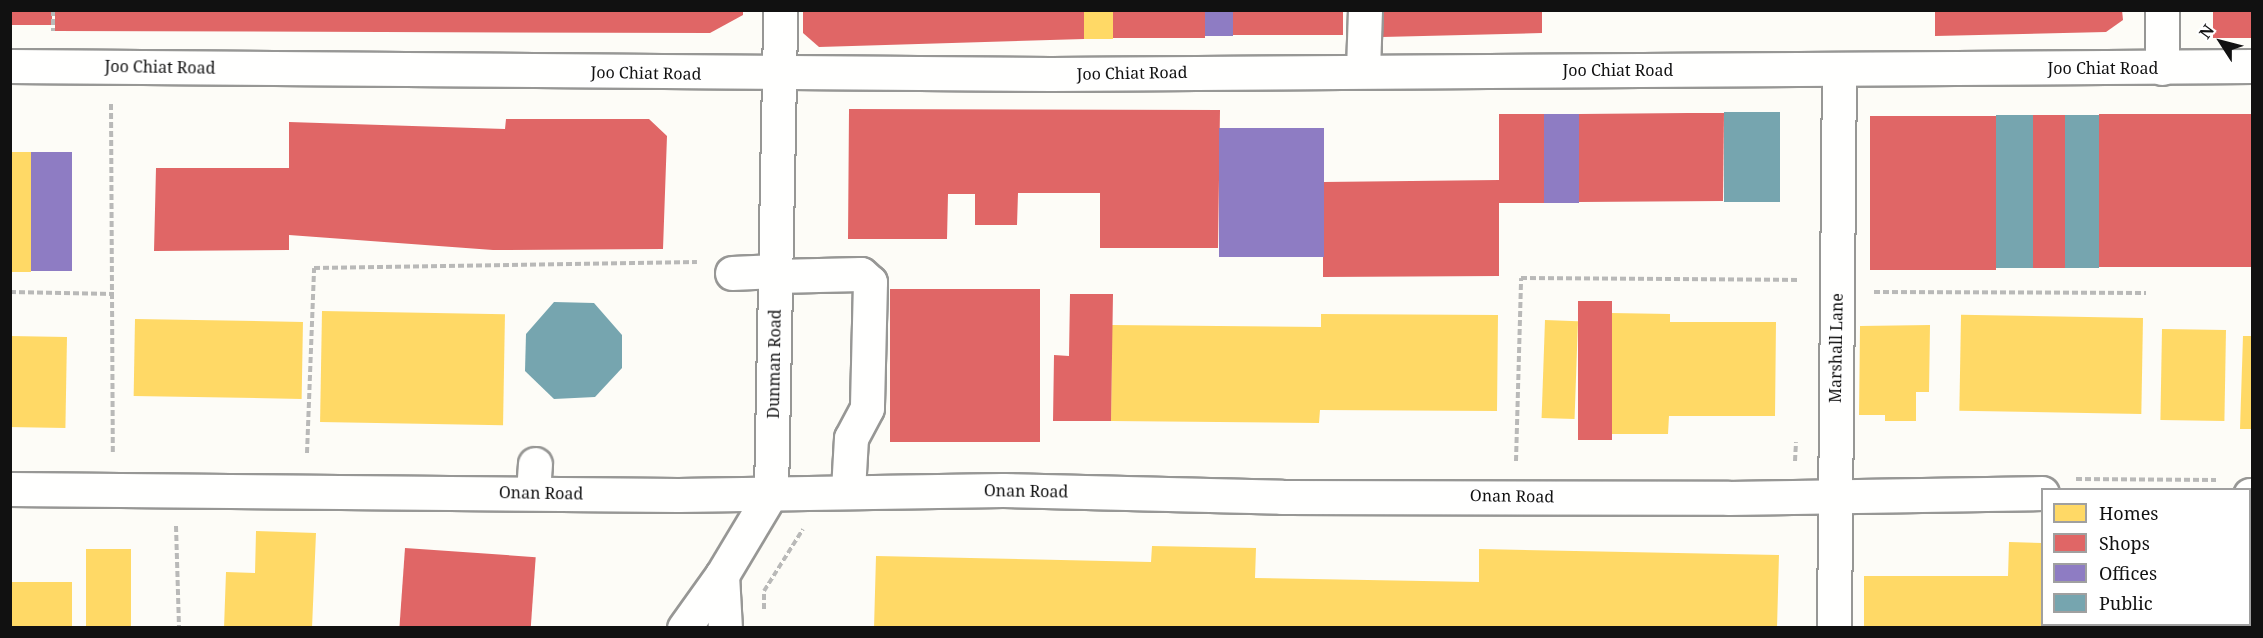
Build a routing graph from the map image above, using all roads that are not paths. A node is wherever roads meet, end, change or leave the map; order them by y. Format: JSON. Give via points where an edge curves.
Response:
{"nodes":[{"id":1,"x":780,"y":10,"type":"edge"},
{"id":2,"x":1365,"y":10,"type":"edge"},
{"id":3,"x":2162,"y":10,"type":"edge"},
{"id":4,"x":10,"y":66,"type":"edge"},
{"id":5,"x":2253,"y":66,"type":"edge"},
{"id":6,"x":2162,"y":68,"type":"junction"},
{"id":7,"x":1839,"y":69,"type":"junction"},
{"id":8,"x":1363,"y":70,"type":"junction"},
{"id":9,"x":780,"y":74,"type":"junction"},
{"id":10,"x":717,"y":267,"type":"road end"},
{"id":11,"x":776,"y":274,"type":"junction"},
{"id":12,"x":2053,"y":486,"type":"edge"},
{"id":13,"x":10,"y":489,"type":"edge"},
{"id":14,"x":848,"y":490,"type":"junction"},
{"id":15,"x":771,"y":493,"type":"junction"},
{"id":16,"x":1833,"y":497,"type":"junction"},
{"id":17,"x":722,"y":575,"type":"junction"},
{"id":18,"x":684,"y":627,"type":"edge"},
{"id":19,"x":725,"y":627,"type":"edge"},
{"id":20,"x":1834,"y":627,"type":"edge"}],
"edges":[{"from":1,"to":9,"type":"street","name":"Dunman Road"},
{"from":2,"to":8,"type":"street"},
{"from":3,"to":6,"type":"street"},
{"from":4,"to":9,"type":"street","name":"Joo Chiat Road"},
{"from":5,"to":6,"type":"street","name":"Joo Chiat Road"},
{"from":6,"to":7,"type":"street","name":"Joo Chiat Road"},
{"from":7,"to":8,"type":"street","name":"Joo Chiat Road"},
{"from":7,"to":16,"type":"street","name":"Marshall Lane"},
{"from":8,"to":9,"type":"street","name":"Joo Chiat Road"},
{"from":9,"to":11,"type":"street","name":"Dunman Road"},
{"from":10,"to":11,"type":"street"},
{"from":11,"to":14,"type":"street","via":[[861,274],[870,282],[867,408],[851,438]]},
{"from":11,"to":15,"type":"street","name":"Dunman Road"},
{"from":12,"to":16,"type":"street","name":"Onan Road"},
{"from":13,"to":15,"type":"street","name":"Onan Road","via":[[172,493],[534,478]]},
{"from":14,"to":15,"type":"street","name":"Onan Road"},
{"from":14,"to":16,"type":"street","name":"Onan Road"},
{"from":15,"to":17,"type":"street","name":"Dunman Road"},
{"from":16,"to":20,"type":"street","name":"Marshall Lane"},
{"from":17,"to":18,"type":"street","name":"Dunman Road"},
{"from":17,"to":19,"type":"street"}]}
